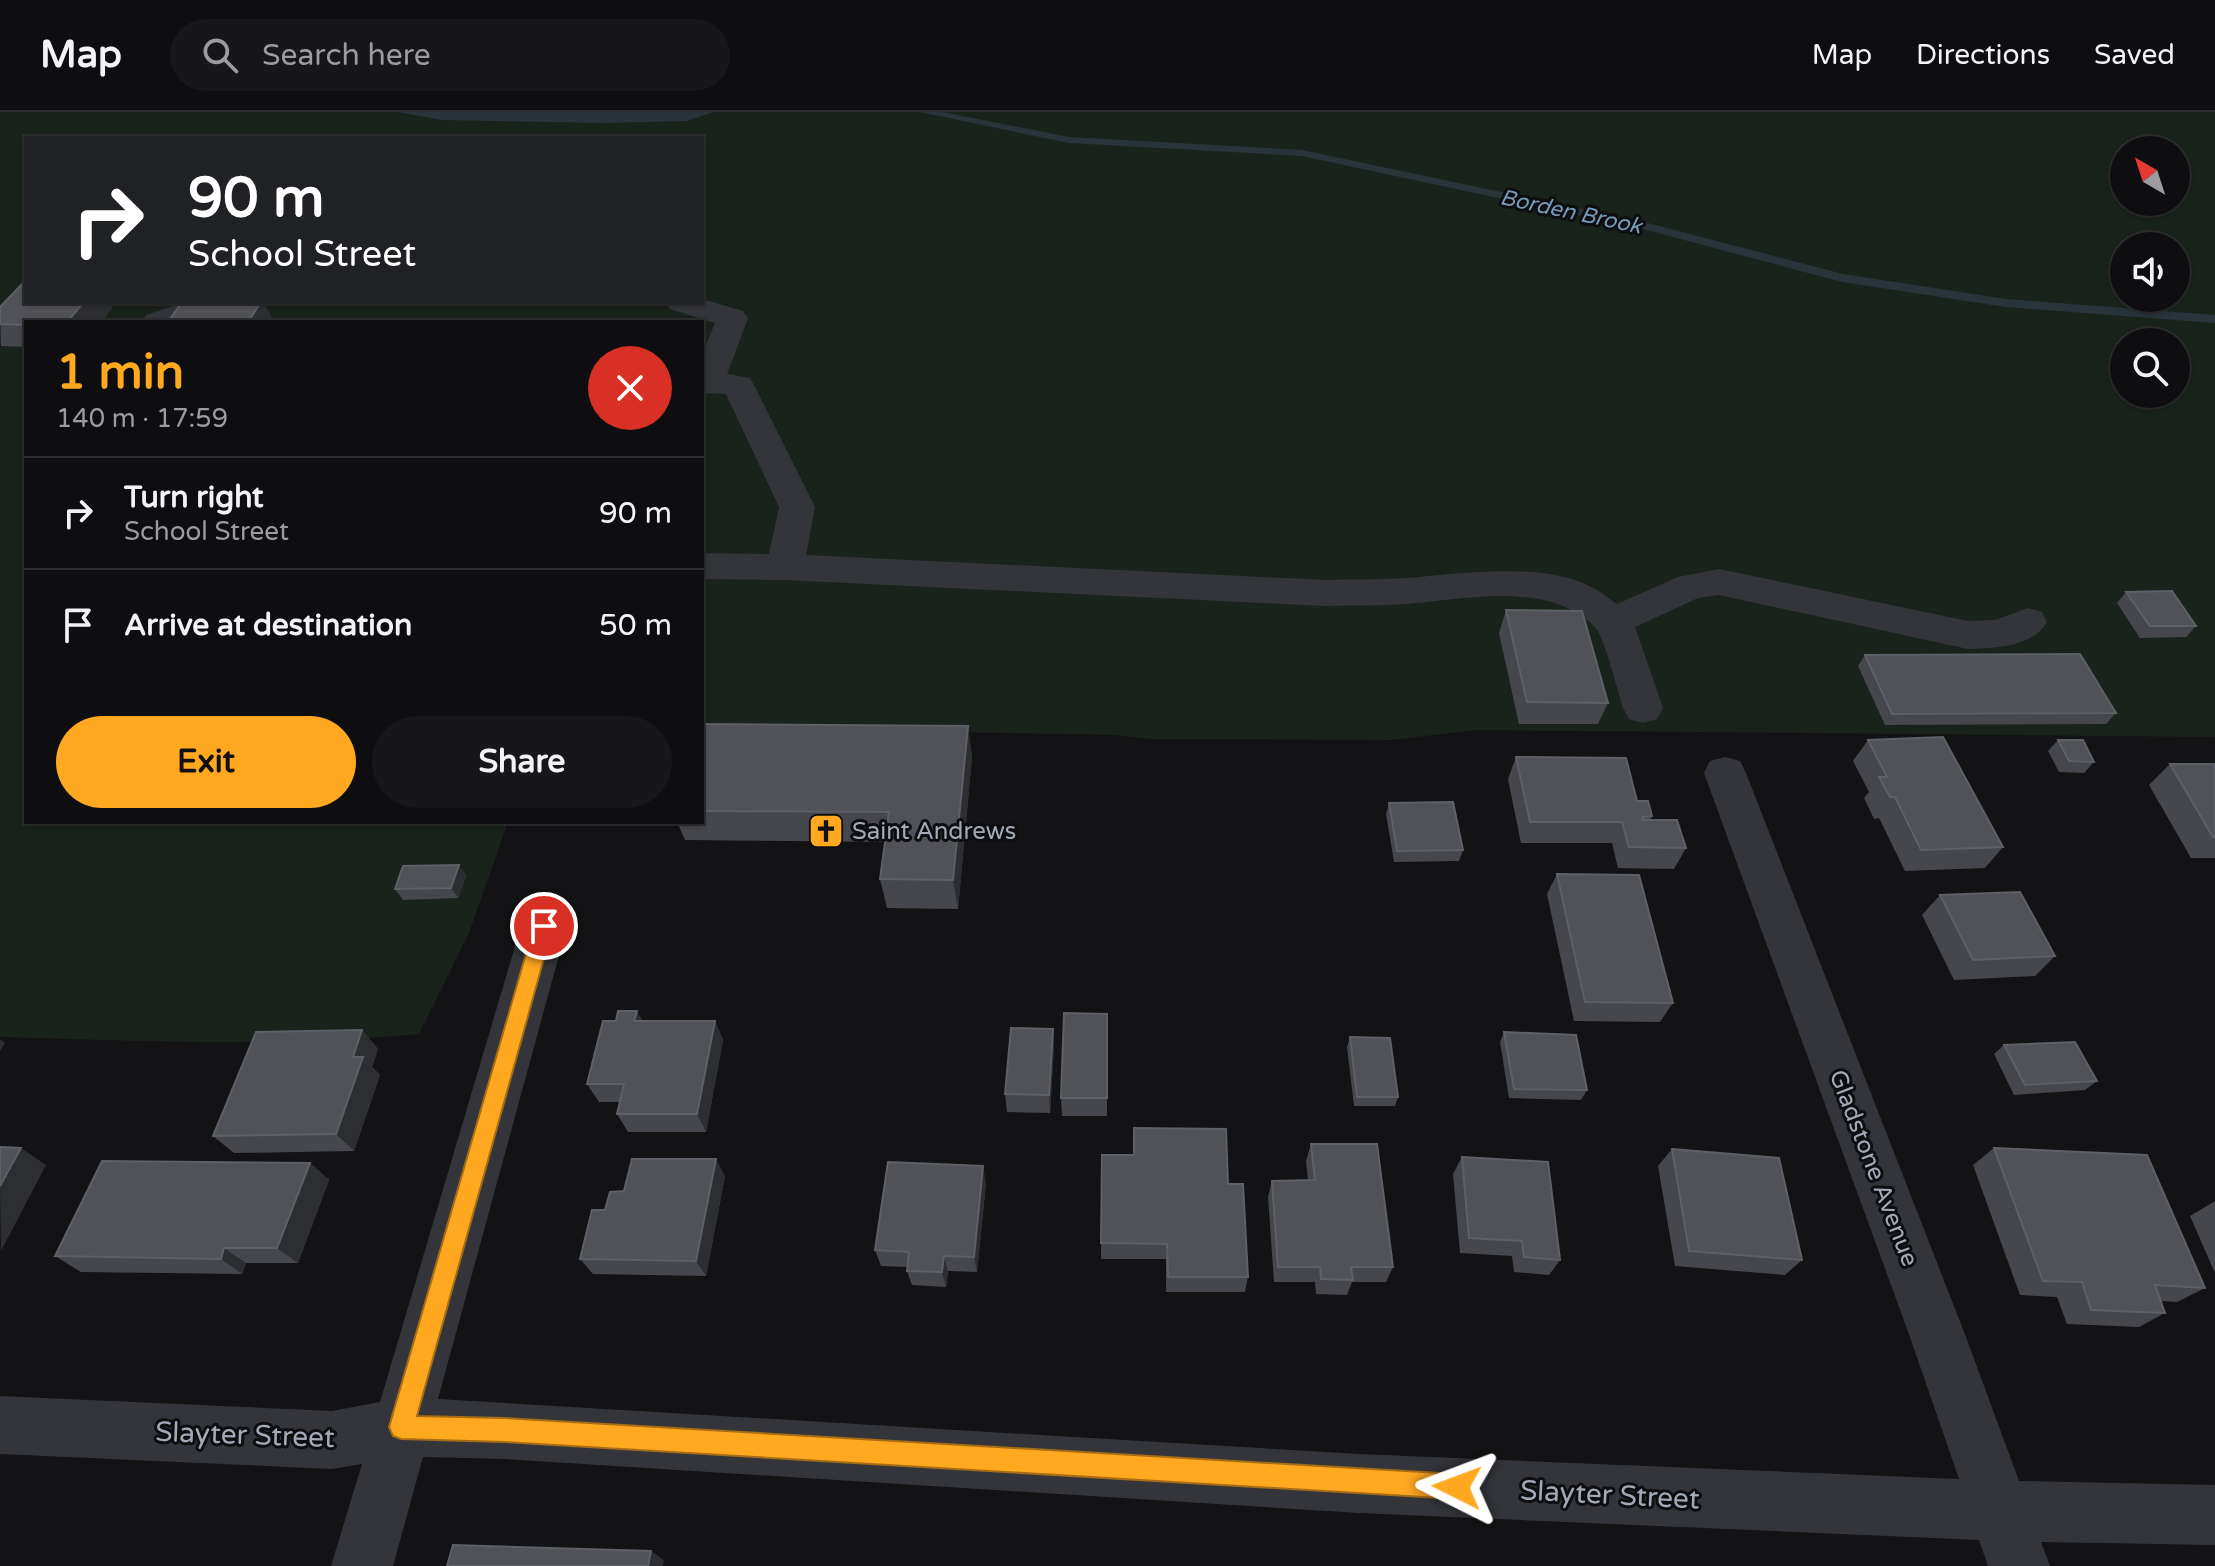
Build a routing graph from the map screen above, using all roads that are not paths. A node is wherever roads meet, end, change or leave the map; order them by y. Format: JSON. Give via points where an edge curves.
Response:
{"nodes":[{"id":1,"x":210,"y":304,"type":"edge"},
{"id":2,"x":687,"y":304,"type":"edge"},
{"id":3,"x":163,"y":320,"type":"edge"},
{"id":4,"x":705,"y":384,"type":"edge"},
{"id":5,"x":704,"y":566,"type":"edge"},
{"id":6,"x":785,"y":567,"type":"junction"},
{"id":7,"x":1614,"y":621,"type":"junction"},
{"id":8,"x":2028,"y":622,"type":"dead end"},
{"id":9,"x":1643,"y":708,"type":"dead end"},
{"id":10,"x":1725,"y":773,"type":"dead end"},
{"id":11,"x":544,"y":926,"type":"dead end"},
{"id":12,"x":0,"y":1425,"type":"edge"},
{"id":13,"x":401,"y":1427,"type":"junction"},
{"id":14,"x":1999,"y":1511,"type":"junction"},
{"id":15,"x":2215,"y":1515,"type":"edge"},
{"id":16,"x":362,"y":1566,"type":"edge"},
{"id":17,"x":2019,"y":1566,"type":"edge"}],
"edges":[{"from":1,"to":3,"type":"street"},
{"from":2,"to":4,"type":"street","via":[[732,318]]},
{"from":4,"to":6,"type":"street","via":[[738,385],[797,507]]},
{"from":5,"to":6,"type":"street"},
{"from":6,"to":7,"type":"street","via":[[1325,593],[1487,583],[1576,595]]},
{"from":7,"to":8,"type":"street","via":[[1691,586],[1719,582],[1968,635],[1999,634]]},
{"from":7,"to":9,"type":"street"},
{"from":10,"to":14,"type":"street","name":"Gladstone Avenue"},
{"from":11,"to":13,"type":"street"},
{"from":12,"to":13,"type":"street","name":"Slayter Street","via":[[332,1440]]},
{"from":13,"to":14,"type":"street","name":"Slayter Street","via":[[1265,1478]]},
{"from":13,"to":16,"type":"street"},
{"from":14,"to":15,"type":"street","name":"Slayter Street"},
{"from":14,"to":17,"type":"street","name":"Gladstone Avenue"}]}
